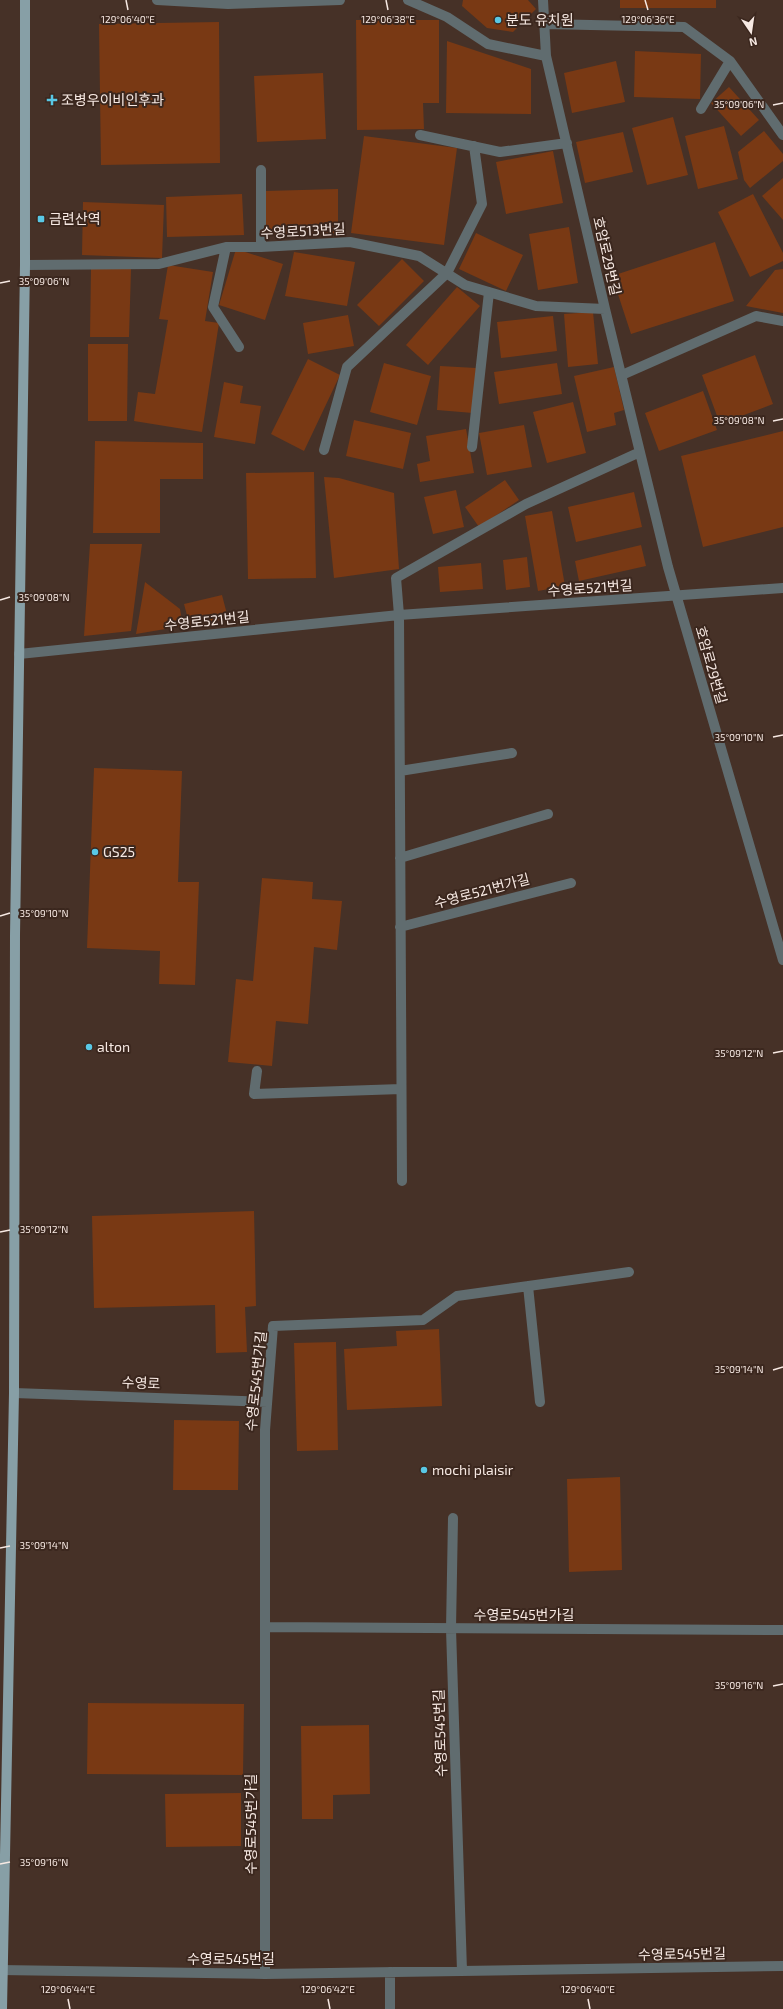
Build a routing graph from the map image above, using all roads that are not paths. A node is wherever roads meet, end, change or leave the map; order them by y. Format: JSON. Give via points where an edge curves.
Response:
{"nodes":[{"id":1,"x":25,"y":0,"type":"edge"},
{"id":2,"x":157,"y":0,"type":"edge"},
{"id":3,"x":340,"y":0,"type":"edge"},
{"id":4,"x":408,"y":0,"type":"edge"},
{"id":5,"x":543,"y":0,"type":"edge"},
{"id":6,"x":544,"y":24,"type":"junction"},
{"id":7,"x":546,"y":56,"type":"junction"},
{"id":8,"x":730,"y":61,"type":"junction"},
{"id":9,"x":701,"y":109,"type":"dead end"},
{"id":10,"x":420,"y":135,"type":"dead end"},
{"id":11,"x":783,"y":135,"type":"edge"},
{"id":12,"x":567,"y":143,"type":"junction"},
{"id":13,"x":474,"y":146,"type":"junction"},
{"id":14,"x":261,"y":170,"type":"dead end"},
{"id":15,"x":226,"y":247,"type":"junction"},
{"id":16,"x":261,"y":247,"type":"junction"},
{"id":17,"x":25,"y":264,"type":"junction"},
{"id":18,"x":447,"y":273,"type":"junction"},
{"id":19,"x":489,"y":292,"type":"junction"},
{"id":20,"x":604,"y":309,"type":"junction"},
{"id":21,"x":783,"y":321,"type":"edge"},
{"id":22,"x":239,"y":347,"type":"dead end"},
{"id":23,"x":622,"y":375,"type":"junction"},
{"id":24,"x":472,"y":447,"type":"dead end"},
{"id":25,"x":324,"y":450,"type":"dead end"},
{"id":26,"x":640,"y":452,"type":"junction"},
{"id":27,"x":783,"y":588,"type":"edge"},
{"id":28,"x":676,"y":596,"type":"junction"},
{"id":29,"x":399,"y":615,"type":"junction"},
{"id":30,"x":19,"y":654,"type":"junction"},
{"id":31,"x":512,"y":753,"type":"dead end"},
{"id":32,"x":400,"y":771,"type":"junction"},
{"id":33,"x":548,"y":814,"type":"dead end"},
{"id":34,"x":400,"y":858,"type":"junction"},
{"id":35,"x":571,"y":883,"type":"dead end"},
{"id":36,"x":400,"y":927,"type":"junction"},
{"id":37,"x":783,"y":960,"type":"edge"},
{"id":38,"x":257,"y":1071,"type":"dead end"},
{"id":39,"x":401,"y":1089,"type":"junction"},
{"id":40,"x":402,"y":1180,"type":"dead end"},
{"id":41,"x":629,"y":1272,"type":"dead end"},
{"id":42,"x":528,"y":1286,"type":"junction"},
{"id":43,"x":14,"y":1393,"type":"junction"},
{"id":44,"x":267,"y":1402,"type":"junction"},
{"id":45,"x":540,"y":1402,"type":"dead end"},
{"id":46,"x":453,"y":1518,"type":"dead end"},
{"id":47,"x":265,"y":1627,"type":"junction"},
{"id":48,"x":451,"y":1629,"type":"junction"},
{"id":49,"x":783,"y":1630,"type":"edge"},
{"id":50,"x":783,"y":1966,"type":"edge"},
{"id":51,"x":2,"y":1970,"type":"edge"},
{"id":52,"x":462,"y":1971,"type":"junction"},
{"id":53,"x":390,"y":1972,"type":"junction"},
{"id":54,"x":265,"y":1974,"type":"junction"},
{"id":55,"x":2,"y":2009,"type":"edge"},
{"id":56,"x":390,"y":2009,"type":"edge"}],
"edges":[{"from":1,"to":17,"type":"main road"},
{"from":2,"to":3,"type":"street","via":[[228,4]]},
{"from":4,"to":7,"type":"street","via":[[448,17],[488,44]]},
{"from":5,"to":6,"type":"street","name":"호암로29번길"},
{"from":6,"to":7,"type":"street","name":"호암로29번길"},
{"from":6,"to":8,"type":"street","via":[[684,27]]},
{"from":7,"to":12,"type":"street","name":"호암로29번길"},
{"from":8,"to":9,"type":"street"},
{"from":8,"to":11,"type":"street"},
{"from":10,"to":13,"type":"street"},
{"from":12,"to":13,"type":"street","via":[[500,152]]},
{"from":12,"to":20,"type":"street","name":"호암로29번길"},
{"from":13,"to":18,"type":"street","via":[[482,204]]},
{"from":14,"to":16,"type":"street"},
{"from":15,"to":16,"type":"street","name":"수영로513번길"},
{"from":15,"to":17,"type":"street","name":"수영로513번길","via":[[159,264]]},
{"from":15,"to":22,"type":"street","via":[[213,307]]},
{"from":16,"to":18,"type":"street","name":"수영로513번길","via":[[350,242],[419,256]]},
{"from":17,"to":30,"type":"main road"},
{"from":18,"to":19,"type":"street","name":"수영로513번길","via":[[465,285]]},
{"from":18,"to":25,"type":"street","via":[[347,367]]},
{"from":19,"to":20,"type":"street","name":"수영로513번길","via":[[536,306]]},
{"from":19,"to":24,"type":"street"},
{"from":20,"to":23,"type":"street","name":"호암로29번길"},
{"from":21,"to":23,"type":"street","via":[[756,316]]},
{"from":23,"to":26,"type":"street","name":"호암로29번길"},
{"from":26,"to":28,"type":"street","name":"호암로29번길"},
{"from":26,"to":29,"type":"street","via":[[526,504],[396,578]]},
{"from":27,"to":28,"type":"street","name":"수영로521번길"},
{"from":28,"to":29,"type":"street","name":"수영로521번길"},
{"from":28,"to":37,"type":"street","name":"호암로29번길"},
{"from":29,"to":30,"type":"street","name":"수영로521번길"},
{"from":29,"to":32,"type":"street"},
{"from":30,"to":43,"type":"main road","via":[[15,935]]},
{"from":31,"to":32,"type":"street"},
{"from":32,"to":34,"type":"street"},
{"from":33,"to":34,"type":"street"},
{"from":34,"to":36,"type":"street"},
{"from":35,"to":36,"type":"street","name":"수영로521번가길"},
{"from":36,"to":39,"type":"street"},
{"from":38,"to":39,"type":"street","via":[[254,1094]]},
{"from":39,"to":40,"type":"street"},
{"from":41,"to":42,"type":"street","name":"수영로545번가길"},
{"from":42,"to":44,"type":"street","name":"수영로545번가길","via":[[457,1296],[423,1320],[273,1326]]},
{"from":42,"to":45,"type":"street"},
{"from":43,"to":44,"type":"street","name":"수영로"},
{"from":43,"to":51,"type":"main road"},
{"from":44,"to":47,"type":"street","name":"수영로545번가길"},
{"from":46,"to":48,"type":"street","name":"수영로545번길"},
{"from":47,"to":48,"type":"street","name":"수영로545번가길"},
{"from":47,"to":54,"type":"street","name":"수영로545번가길"},
{"from":48,"to":49,"type":"street","name":"수영로545번가길"},
{"from":48,"to":52,"type":"street","name":"수영로545번길"},
{"from":50,"to":52,"type":"street","name":"수영로545번길"},
{"from":51,"to":54,"type":"street","name":"수영로545번길"},
{"from":51,"to":55,"type":"main road"},
{"from":52,"to":53,"type":"street","name":"수영로545번길"},
{"from":53,"to":54,"type":"street","name":"수영로545번길"},
{"from":53,"to":56,"type":"street"}]}
